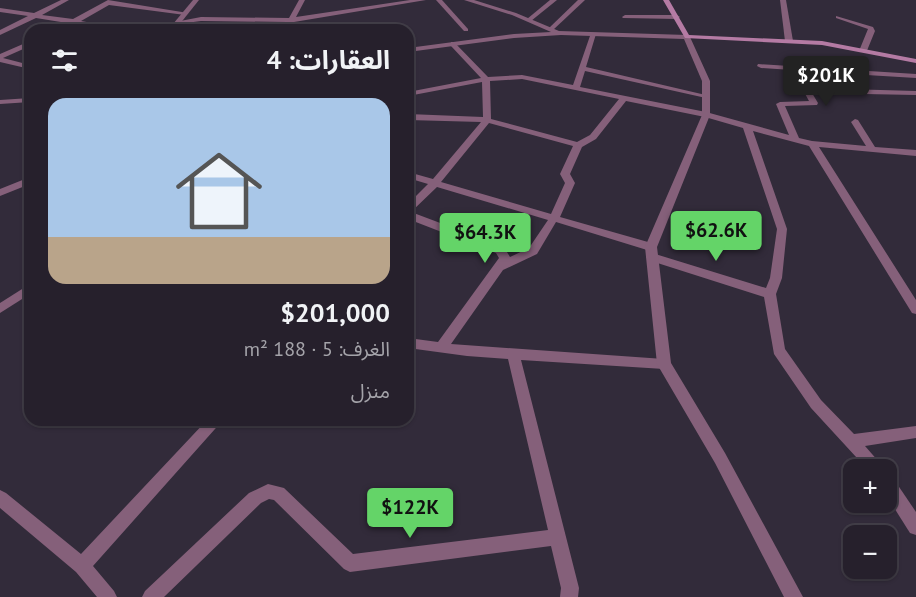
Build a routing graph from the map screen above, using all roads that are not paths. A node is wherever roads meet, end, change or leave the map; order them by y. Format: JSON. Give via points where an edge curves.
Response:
{"nodes":[{"id":1,"x":66,"y":0,"type":"edge"},
{"id":2,"x":196,"y":0,"type":"edge"},
{"id":3,"x":302,"y":0,"type":"edge"},
{"id":4,"x":423,"y":0,"type":"edge"},
{"id":5,"x":439,"y":0,"type":"edge"},
{"id":6,"x":467,"y":0,"type":"edge"},
{"id":7,"x":554,"y":0,"type":"edge"},
{"id":8,"x":582,"y":0,"type":"edge"},
{"id":9,"x":666,"y":0,"type":"edge"},
{"id":10,"x":783,"y":0,"type":"edge"},
{"id":11,"x":111,"y":1,"type":"edge"},
{"id":12,"x":0,"y":10,"type":"edge"},
{"id":13,"x":185,"y":13,"type":"junction"},
{"id":14,"x":35,"y":15,"type":"junction"},
{"id":15,"x":625,"y":17,"type":"dead end"},
{"id":16,"x":677,"y":17,"type":"junction"},
{"id":17,"x":838,"y":17,"type":"dead end"},
{"id":18,"x":291,"y":20,"type":"junction"},
{"id":19,"x":529,"y":20,"type":"junction"},
{"id":20,"x":79,"y":21,"type":"junction"},
{"id":21,"x":178,"y":22,"type":"joint"},
{"id":22,"x":72,"y":24,"type":"edge"},
{"id":23,"x":95,"y":24,"type":"edge"},
{"id":24,"x":289,"y":24,"type":"edge"},
{"id":25,"x":466,"y":30,"type":"dead end"},
{"id":26,"x":556,"y":31,"type":"junction"},
{"id":27,"x":0,"y":33,"type":"edge"},
{"id":28,"x":593,"y":34,"type":"junction"},
{"id":29,"x":687,"y":37,"type":"junction"},
{"id":30,"x":789,"y":41,"type":"junction"},
{"id":31,"x":454,"y":44,"type":"junction"},
{"id":32,"x":24,"y":46,"type":"edge"},
{"id":33,"x":414,"y":49,"type":"edge"},
{"id":34,"x":863,"y":51,"type":"junction"},
{"id":35,"x":0,"y":58,"type":"edge"},
{"id":36,"x":916,"y":61,"type":"edge"},
{"id":37,"x":24,"y":65,"type":"edge"},
{"id":38,"x":761,"y":66,"type":"dead end"},
{"id":39,"x":582,"y":68,"type":"junction"},
{"id":40,"x":795,"y":68,"type":"junction"},
{"id":41,"x":916,"y":76,"type":"edge"},
{"id":42,"x":486,"y":79,"type":"junction"},
{"id":43,"x":576,"y":88,"type":"junction"},
{"id":44,"x":807,"y":90,"type":"junction"},
{"id":45,"x":414,"y":93,"type":"edge"},
{"id":46,"x":916,"y":93,"type":"edge"},
{"id":47,"x":706,"y":96,"type":"junction"},
{"id":48,"x":624,"y":98,"type":"junction"},
{"id":49,"x":24,"y":100,"type":"edge"},
{"id":50,"x":0,"y":102,"type":"edge"},
{"id":51,"x":706,"y":115,"type":"junction"},
{"id":52,"x":414,"y":117,"type":"edge"},
{"id":53,"x":486,"y":120,"type":"junction"},
{"id":54,"x":855,"y":122,"type":"dead end"},
{"id":55,"x":747,"y":126,"type":"junction"},
{"id":56,"x":795,"y":140,"type":"junction"},
{"id":57,"x":812,"y":144,"type":"junction"},
{"id":58,"x":578,"y":145,"type":"junction"},
{"id":59,"x":872,"y":149,"type":"junction"},
{"id":60,"x":916,"y":153,"type":"edge"},
{"id":61,"x":414,"y":177,"type":"edge"},
{"id":62,"x":24,"y":183,"type":"edge"},
{"id":63,"x":435,"y":183,"type":"junction"},
{"id":64,"x":0,"y":193,"type":"edge"},
{"id":65,"x":414,"y":204,"type":"edge"},
{"id":66,"x":414,"y":218,"type":"edge"},
{"id":67,"x":554,"y":219,"type":"junction"},
{"id":68,"x":652,"y":252,"type":"junction"},
{"id":69,"x":502,"y":266,"type":"junction"},
{"id":70,"x":24,"y":292,"type":"edge"},
{"id":71,"x":770,"y":294,"type":"junction"},
{"id":72,"x":0,"y":309,"type":"edge"},
{"id":73,"x":916,"y":310,"type":"edge"},
{"id":74,"x":414,"y":344,"type":"edge"},
{"id":75,"x":441,"y":348,"type":"junction"},
{"id":76,"x":513,"y":354,"type":"junction"},
{"id":77,"x":664,"y":364,"type":"junction"},
{"id":78,"x":210,"y":426,"type":"edge"},
{"id":79,"x":916,"y":432,"type":"edge"},
{"id":80,"x":852,"y":441,"type":"junction"},
{"id":81,"x":869,"y":459,"type":"edge"},
{"id":82,"x":897,"y":497,"type":"edge"},
{"id":83,"x":0,"y":498,"type":"edge"},
{"id":84,"x":916,"y":527,"type":"edge"},
{"id":85,"x":557,"y":537,"type":"junction"},
{"id":86,"x":82,"y":566,"type":"junction"},
{"id":87,"x":571,"y":594,"type":"edge"},
{"id":88,"x":108,"y":597,"type":"edge"},
{"id":89,"x":151,"y":597,"type":"edge"},
{"id":90,"x":794,"y":597,"type":"edge"}],
"edges":[{"from":1,"to":14,"type":"street"},
{"from":2,"to":13,"type":"street"},
{"from":3,"to":18,"type":"street"},
{"from":4,"to":18,"type":"street","via":[[336,10]]},
{"from":5,"to":25,"type":"street"},
{"from":6,"to":19,"type":"street"},
{"from":7,"to":19,"type":"street"},
{"from":8,"to":26,"type":"street"},
{"from":9,"to":16,"type":"main road"},
{"from":10,"to":30,"type":"street"},
{"from":11,"to":13,"type":"street"},
{"from":11,"to":20,"type":"street"},
{"from":12,"to":14,"type":"street"},
{"from":13,"to":21,"type":"street"},
{"from":14,"to":20,"type":"street"},
{"from":14,"to":27,"type":"street"},
{"from":15,"to":16,"type":"street"},
{"from":16,"to":29,"type":"main road"},
{"from":17,"to":34,"type":"street","via":[[871,27]]},
{"from":18,"to":21,"type":"street"},
{"from":18,"to":24,"type":"street"},
{"from":19,"to":26,"type":"street"},
{"from":20,"to":22,"type":"street"},
{"from":20,"to":23,"type":"street"},
{"from":26,"to":28,"type":"street"},
{"from":26,"to":31,"type":"street"},
{"from":28,"to":29,"type":"street"},
{"from":28,"to":39,"type":"street"},
{"from":29,"to":30,"type":"main road"},
{"from":29,"to":47,"type":"street","via":[[706,81]]},
{"from":30,"to":34,"type":"main road"},
{"from":31,"to":33,"type":"street"},
{"from":31,"to":42,"type":"street"},
{"from":32,"to":35,"type":"street"},
{"from":34,"to":36,"type":"main road"},
{"from":35,"to":37,"type":"street"},
{"from":38,"to":40,"type":"street"},
{"from":39,"to":43,"type":"street"},
{"from":39,"to":47,"type":"street"},
{"from":40,"to":41,"type":"street"},
{"from":40,"to":44,"type":"street"},
{"from":42,"to":43,"type":"street","via":[[522,77]]},
{"from":42,"to":45,"type":"street"},
{"from":42,"to":53,"type":"street"},
{"from":43,"to":48,"type":"street"},
{"from":44,"to":46,"type":"street"},
{"from":44,"to":56,"type":"street","via":[[813,104],[780,104]]},
{"from":47,"to":51,"type":"street"},
{"from":48,"to":51,"type":"street"},
{"from":48,"to":58,"type":"street","via":[[593,137]]},
{"from":49,"to":50,"type":"street"},
{"from":51,"to":55,"type":"street"},
{"from":51,"to":68,"type":"street"},
{"from":52,"to":53,"type":"street"},
{"from":53,"to":58,"type":"street"},
{"from":53,"to":63,"type":"street"},
{"from":54,"to":59,"type":"street"},
{"from":55,"to":56,"type":"street"},
{"from":55,"to":71,"type":"street","via":[[782,229]]},
{"from":56,"to":57,"type":"street"},
{"from":57,"to":59,"type":"street"},
{"from":57,"to":73,"type":"street"},
{"from":58,"to":67,"type":"street","via":[[565,174],[570,183]]},
{"from":59,"to":60,"type":"street"},
{"from":61,"to":63,"type":"street"},
{"from":62,"to":64,"type":"street"},
{"from":63,"to":65,"type":"street"},
{"from":63,"to":67,"type":"street"},
{"from":66,"to":69,"type":"street","via":[[500,250],[505,258]]},
{"from":67,"to":68,"type":"street"},
{"from":67,"to":69,"type":"street","via":[[533,250]]},
{"from":68,"to":71,"type":"street"},
{"from":68,"to":77,"type":"street"},
{"from":69,"to":75,"type":"street"},
{"from":70,"to":72,"type":"street"},
{"from":71,"to":80,"type":"street","via":[[779,350],[816,404]]},
{"from":74,"to":75,"type":"street"},
{"from":75,"to":76,"type":"street"},
{"from":76,"to":77,"type":"street"},
{"from":76,"to":85,"type":"street"},
{"from":77,"to":90,"type":"street","via":[[720,458]]},
{"from":78,"to":86,"type":"street"},
{"from":79,"to":80,"type":"street"},
{"from":80,"to":81,"type":"street"},
{"from":82,"to":84,"type":"street"},
{"from":83,"to":86,"type":"street"},
{"from":85,"to":87,"type":"street"},
{"from":85,"to":89,"type":"street","via":[[350,563],[278,493],[268,491],[255,498]]},
{"from":86,"to":88,"type":"street"}]}
